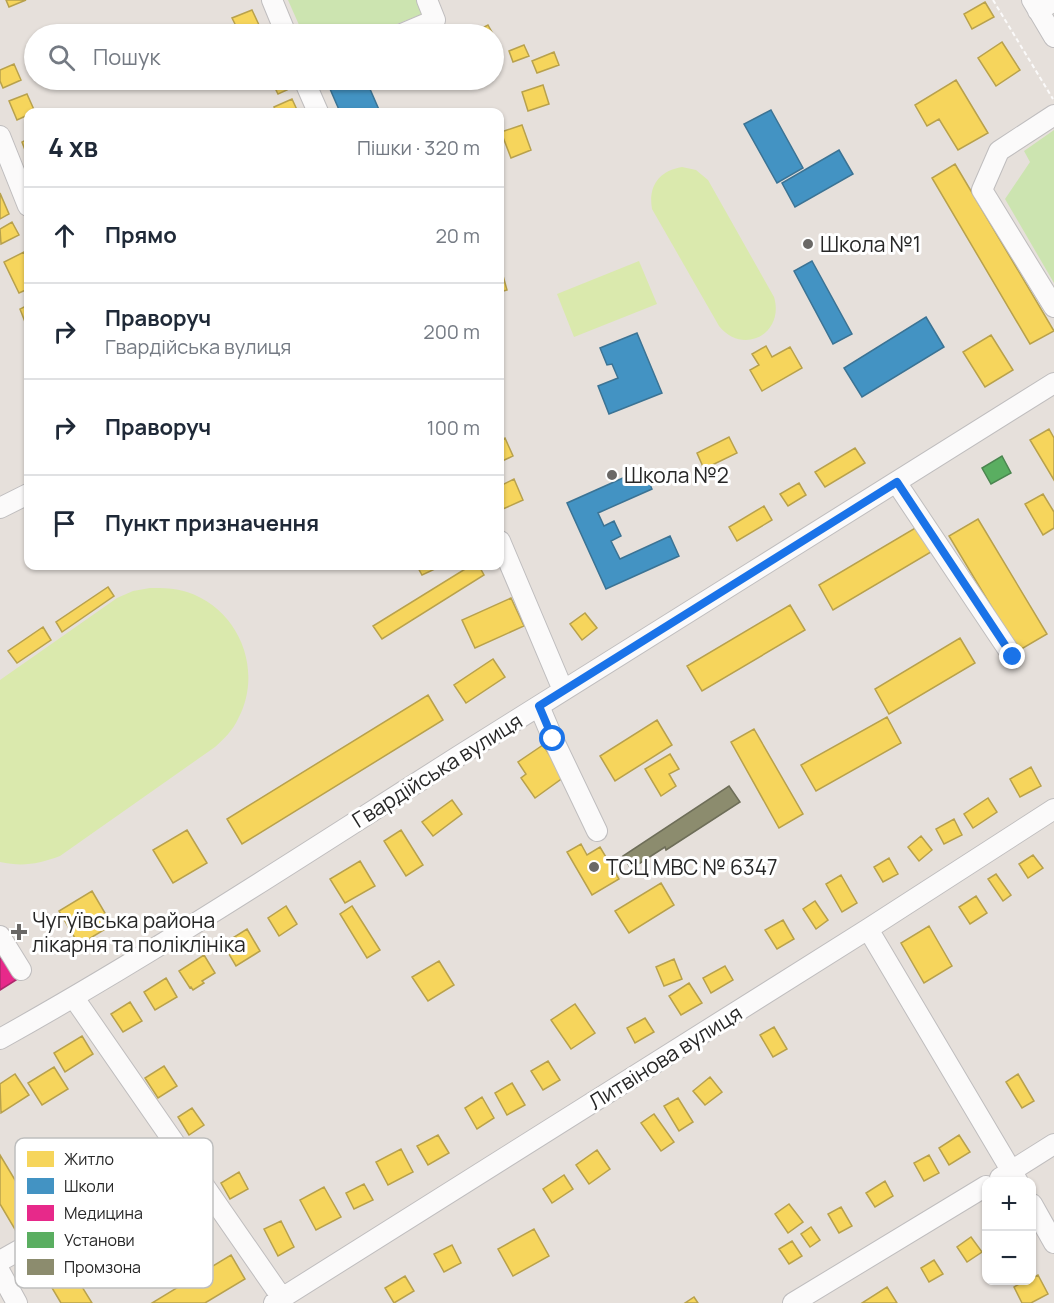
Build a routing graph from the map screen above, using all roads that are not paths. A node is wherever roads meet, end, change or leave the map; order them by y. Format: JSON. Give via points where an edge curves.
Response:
{"nodes":[{"id":1,"x":272,"y":0,"type":"edge"},
{"id":2,"x":427,"y":0,"type":"edge"},
{"id":3,"x":1041,"y":4,"type":"edge"},
{"id":4,"x":282,"y":24,"type":"edge"},
{"id":5,"x":426,"y":24,"type":"edge"},
{"id":6,"x":1054,"y":37,"type":"edge"},
{"id":7,"x":308,"y":90,"type":"edge"},
{"id":8,"x":316,"y":108,"type":"edge"},
{"id":9,"x":1054,"y":116,"type":"edge"},
{"id":10,"x":0,"y":136,"type":"edge"},
{"id":11,"x":24,"y":196,"type":"edge"},
{"id":12,"x":1054,"y":307,"type":"edge"},
{"id":13,"x":1054,"y":383,"type":"edge"},
{"id":14,"x":897,"y":482,"type":"junction"},
{"id":15,"x":24,"y":496,"type":"edge"},
{"id":16,"x":0,"y":508,"type":"edge"},
{"id":17,"x":504,"y":550,"type":"edge"},
{"id":18,"x":1013,"y":657,"type":"dead end"},
{"id":19,"x":563,"y":690,"type":"junction"},
{"id":20,"x":539,"y":706,"type":"junction"},
{"id":21,"x":1054,"y":809,"type":"edge"},
{"id":22,"x":597,"y":831,"type":"dead end"},
{"id":23,"x":868,"y":929,"type":"junction"},
{"id":24,"x":0,"y":936,"type":"edge"},
{"id":25,"x":21,"y":970,"type":"dead end"},
{"id":26,"x":74,"y":998,"type":"junction"},
{"id":27,"x":0,"y":1039,"type":"edge"},
{"id":28,"x":169,"y":1138,"type":"edge"},
{"id":29,"x":1054,"y":1144,"type":"edge"},
{"id":30,"x":1015,"y":1176,"type":"edge"},
{"id":31,"x":982,"y":1189,"type":"edge"},
{"id":32,"x":213,"y":1204,"type":"edge"},
{"id":33,"x":1036,"y":1211,"type":"edge"},
{"id":34,"x":1054,"y":1243,"type":"edge"},
{"id":35,"x":15,"y":1253,"type":"edge"},
{"id":36,"x":0,"y":1261,"type":"edge"},
{"id":37,"x":0,"y":1272,"type":"edge"},
{"id":38,"x":278,"y":1300,"type":"edge"},
{"id":39,"x":17,"y":1303,"type":"edge"},
{"id":40,"x":793,"y":1303,"type":"edge"}],
"edges":[{"from":1,"to":4,"type":"street"},
{"from":2,"to":5,"type":"street","via":[[435,20]]},
{"from":3,"to":6,"type":"street"},
{"from":7,"to":8,"type":"street"},
{"from":9,"to":12,"type":"street","via":[[999,151],[982,190]]},
{"from":10,"to":11,"type":"street"},
{"from":13,"to":14,"type":"street","name":"Гвардійська вулиця"},
{"from":14,"to":18,"type":"street"},
{"from":14,"to":19,"type":"street","name":"Гвардійська вулиця"},
{"from":15,"to":16,"type":"street"},
{"from":17,"to":19,"type":"street"},
{"from":19,"to":20,"type":"street","name":"Гвардійська вулиця"},
{"from":20,"to":22,"type":"street"},
{"from":20,"to":26,"type":"street","name":"Гвардійська вулиця"},
{"from":21,"to":23,"type":"street","name":"Литвінова вулиця"},
{"from":23,"to":30,"type":"street"},
{"from":23,"to":38,"type":"street","name":"Литвінова вулиця"},
{"from":24,"to":25,"type":"street"},
{"from":26,"to":27,"type":"street","name":"Гвардійська вулиця"},
{"from":26,"to":28,"type":"street"},
{"from":29,"to":30,"type":"street"},
{"from":31,"to":40,"type":"street"},
{"from":32,"to":38,"type":"street"},
{"from":33,"to":34,"type":"street"},
{"from":35,"to":36,"type":"street"},
{"from":37,"to":39,"type":"street"}]}
